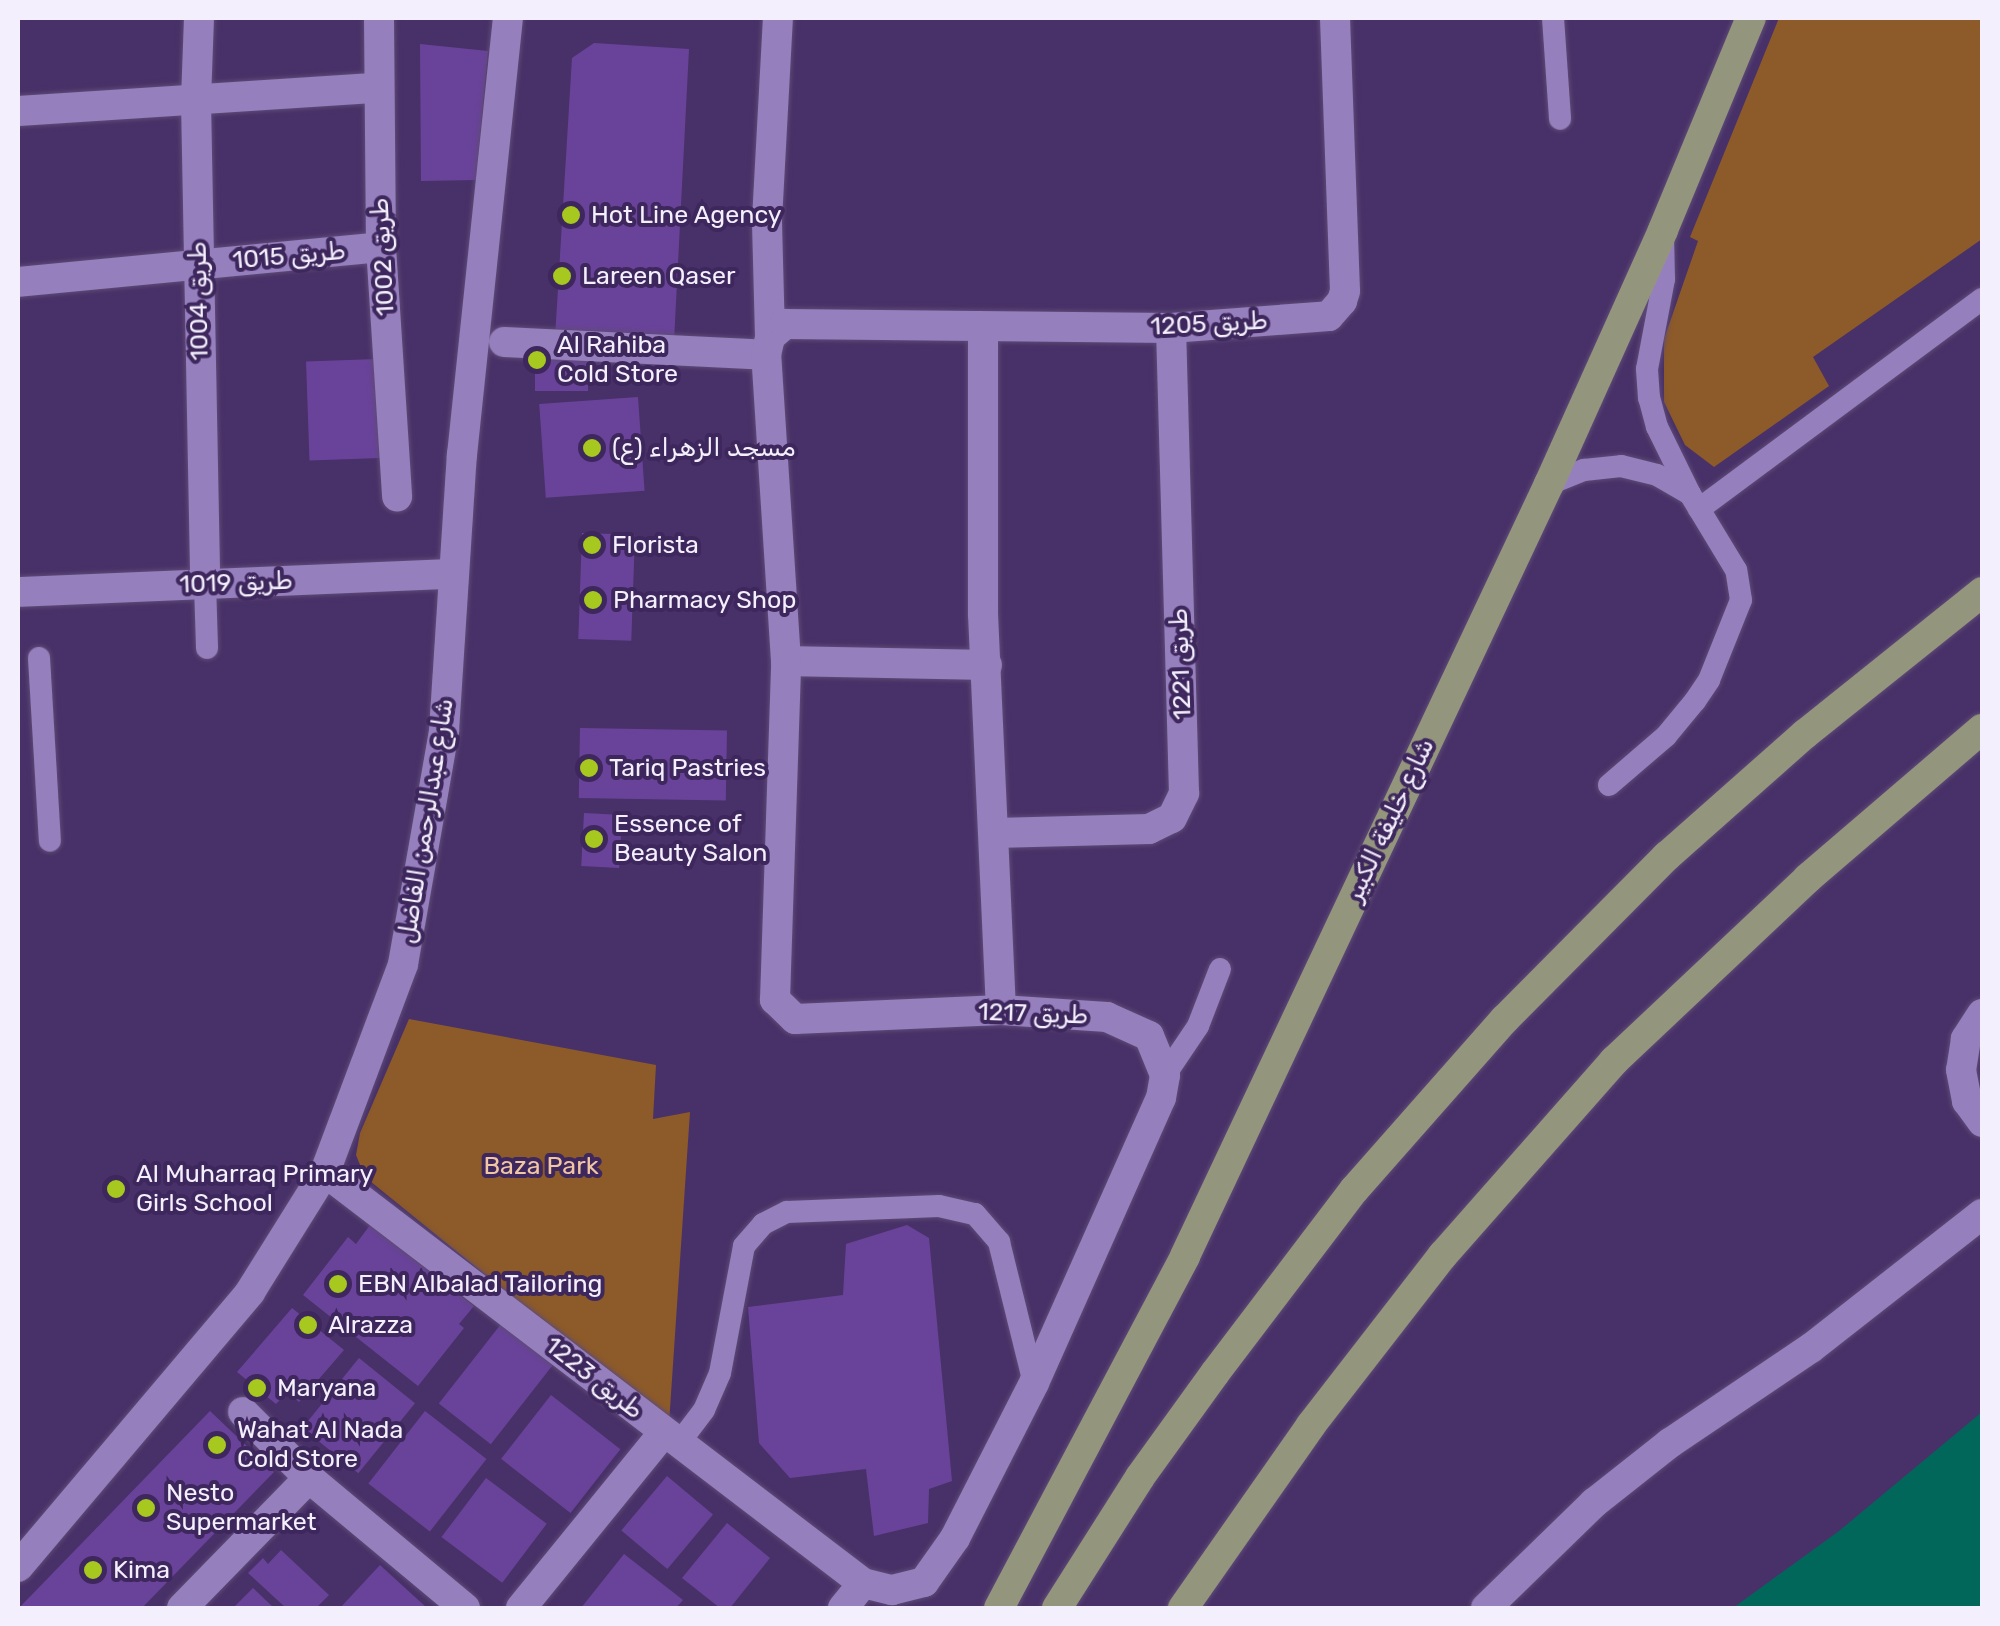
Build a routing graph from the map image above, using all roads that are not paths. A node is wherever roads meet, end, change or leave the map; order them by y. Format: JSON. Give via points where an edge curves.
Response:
{"nodes":[{"id":1,"x":198,"y":18,"type":"edge"},
{"id":2,"x":379,"y":18,"type":"edge"},
{"id":3,"x":508,"y":18,"type":"edge"},
{"id":4,"x":778,"y":18,"type":"edge"},
{"id":5,"x":1335,"y":18,"type":"edge"},
{"id":6,"x":1553,"y":18,"type":"edge"},
{"id":7,"x":1751,"y":18,"type":"edge"},
{"id":8,"x":377,"y":88,"type":"junction"},
{"id":9,"x":196,"y":101,"type":"junction"},
{"id":10,"x":18,"y":111,"type":"edge"},
{"id":11,"x":1560,"y":119,"type":"dead end"},
{"id":12,"x":1663,"y":230,"type":"junction"},
{"id":13,"x":381,"y":247,"type":"junction"},
{"id":14,"x":198,"y":264,"type":"junction"},
{"id":15,"x":18,"y":282,"type":"edge"},
{"id":16,"x":1982,"y":299,"type":"edge"},
{"id":17,"x":983,"y":328,"type":"junction"},
{"id":18,"x":1172,"y":328,"type":"junction"},
{"id":19,"x":774,"y":339,"type":"junction"},
{"id":20,"x":504,"y":342,"type":"dead end"},
{"id":21,"x":1549,"y":484,"type":"junction"},
{"id":22,"x":397,"y":496,"type":"dead end"},
{"id":23,"x":1694,"y":501,"type":"junction"},
{"id":24,"x":454,"y":574,"type":"junction"},
{"id":25,"x":206,"y":584,"type":"junction"},
{"id":26,"x":18,"y":592,"type":"edge"},
{"id":27,"x":1982,"y":592,"type":"edge"},
{"id":28,"x":206,"y":648,"type":"dead end"},
{"id":29,"x":39,"y":658,"type":"dead end"},
{"id":30,"x":786,"y":661,"type":"junction"},
{"id":31,"x":986,"y":664,"type":"junction"},
{"id":32,"x":1982,"y":730,"type":"edge"},
{"id":33,"x":1609,"y":785,"type":"dead end"},
{"id":34,"x":995,"y":833,"type":"junction"},
{"id":35,"x":50,"y":841,"type":"dead end"},
{"id":36,"x":1220,"y":969,"type":"dead end"},
{"id":37,"x":1001,"y":1010,"type":"junction"},
{"id":38,"x":1982,"y":1014,"type":"edge"},
{"id":39,"x":1165,"y":1074,"type":"junction"},
{"id":40,"x":1982,"y":1122,"type":"edge"},
{"id":41,"x":325,"y":1172,"type":"junction"},
{"id":42,"x":1982,"y":1214,"type":"edge"},
{"id":43,"x":1034,"y":1382,"type":"junction"},
{"id":44,"x":243,"y":1412,"type":"dead end"},
{"id":45,"x":671,"y":1438,"type":"junction"},
{"id":46,"x":310,"y":1478,"type":"junction"},
{"id":47,"x":18,"y":1567,"type":"edge"},
{"id":48,"x":863,"y":1582,"type":"junction"},
{"id":49,"x":182,"y":1608,"type":"edge"},
{"id":50,"x":465,"y":1608,"type":"edge"},
{"id":51,"x":521,"y":1608,"type":"edge"},
{"id":52,"x":844,"y":1608,"type":"edge"},
{"id":53,"x":999,"y":1608,"type":"edge"},
{"id":54,"x":1058,"y":1608,"type":"edge"},
{"id":55,"x":1183,"y":1608,"type":"edge"},
{"id":56,"x":1486,"y":1608,"type":"edge"}],
"edges":[{"from":1,"to":9,"type":"street","name":"طريق 1004"},
{"from":2,"to":8,"type":"street","name":"طريق 1002"},
{"from":3,"to":24,"type":"street","name":"شارع عبدالرحمن الفاضل"},
{"from":4,"to":19,"type":"street","name":"طريق 1217","via":[[767,220]]},
{"from":5,"to":18,"type":"street","name":"طريق 1205","via":[[1342,302],[1319,318]]},
{"from":6,"to":11,"type":"lane"},
{"from":7,"to":12,"type":"main road","name":"شارع خليفة الكبير"},
{"from":8,"to":9,"type":"street"},
{"from":8,"to":13,"type":"street","name":"طريق 1002"},
{"from":9,"to":10,"type":"street"},
{"from":9,"to":14,"type":"street","name":"طريق 1004"},
{"from":12,"to":21,"type":"main road","name":"شارع خليفة الكبير"},
{"from":12,"to":23,"type":"lane","via":[[1664,279],[1649,339],[1648,384],[1658,427]]},
{"from":13,"to":14,"type":"street","name":"طريق 1015"},
{"from":13,"to":22,"type":"street","name":"طريق 1002"},
{"from":14,"to":15,"type":"street","name":"طريق 1015"},
{"from":14,"to":25,"type":"street","name":"طريق 1004"},
{"from":16,"to":23,"type":"lane"},
{"from":17,"to":18,"type":"street","name":"طريق 1205"},
{"from":17,"to":19,"type":"street","name":"طريق 1205"},
{"from":17,"to":31,"type":"street"},
{"from":18,"to":34,"type":"street","name":"طريق 1221","via":[[1184,793],[1172,818],[1148,829]]},
{"from":19,"to":20,"type":"street","name":"طريق 1205"},
{"from":19,"to":30,"type":"street","name":"طريق 1217"},
{"from":21,"to":23,"type":"lane","via":[[1584,470],[1621,466],[1657,475]]},
{"from":21,"to":53,"type":"main road","name":"شارع خليفة الكبير","via":[[1185,1256]]},
{"from":23,"to":33,"type":"lane","via":[[1736,570],[1738,614],[1688,711]]},
{"from":24,"to":25,"type":"street","name":"طريق 1019"},
{"from":24,"to":41,"type":"street","name":"شارع عبدالرحمن الفاضل","via":[[444,731],[420,887],[402,964]]},
{"from":25,"to":26,"type":"street","name":"طريق 1019"},
{"from":25,"to":28,"type":"lane"},
{"from":27,"to":54,"type":"main road","via":[[1666,856],[1505,1018],[1354,1190],[1140,1477]]},
{"from":29,"to":35,"type":"lane"},
{"from":30,"to":31,"type":"street"},
{"from":30,"to":37,"type":"street","name":"طريق 1217","via":[[775,1000],[794,1019]]},
{"from":31,"to":34,"type":"street"},
{"from":32,"to":55,"type":"main road","via":[[1808,878],[1614,1062],[1443,1254]]},
{"from":34,"to":37,"type":"street"},
{"from":36,"to":39,"type":"lane","via":[[1198,1026]]},
{"from":37,"to":39,"type":"street","name":"طريق 1217","via":[[1072,1012],[1134,1026],[1149,1036]]},
{"from":38,"to":40,"type":"street","via":[[1966,1039],[1961,1070],[1967,1101]]},
{"from":39,"to":43,"type":"street","via":[[1162,1098]]},
{"from":41,"to":45,"type":"street","name":"طريق 1223"},
{"from":41,"to":47,"type":"street","name":"شارع عبدالرحمن الفاضل","via":[[250,1292]]},
{"from":42,"to":56,"type":"street","via":[[1594,1503]]},
{"from":43,"to":45,"type":"lane","via":[[999,1242],[975,1214],[939,1206],[788,1212],[762,1224],[744,1246],[720,1372],[704,1410]]},
{"from":43,"to":48,"type":"street","via":[[956,1538],[924,1582],[892,1590]]},
{"from":44,"to":46,"type":"street"},
{"from":45,"to":48,"type":"street","name":"طريق 1223"},
{"from":45,"to":51,"type":"street"},
{"from":46,"to":49,"type":"street"},
{"from":46,"to":50,"type":"street"},
{"from":48,"to":52,"type":"street"}]}
